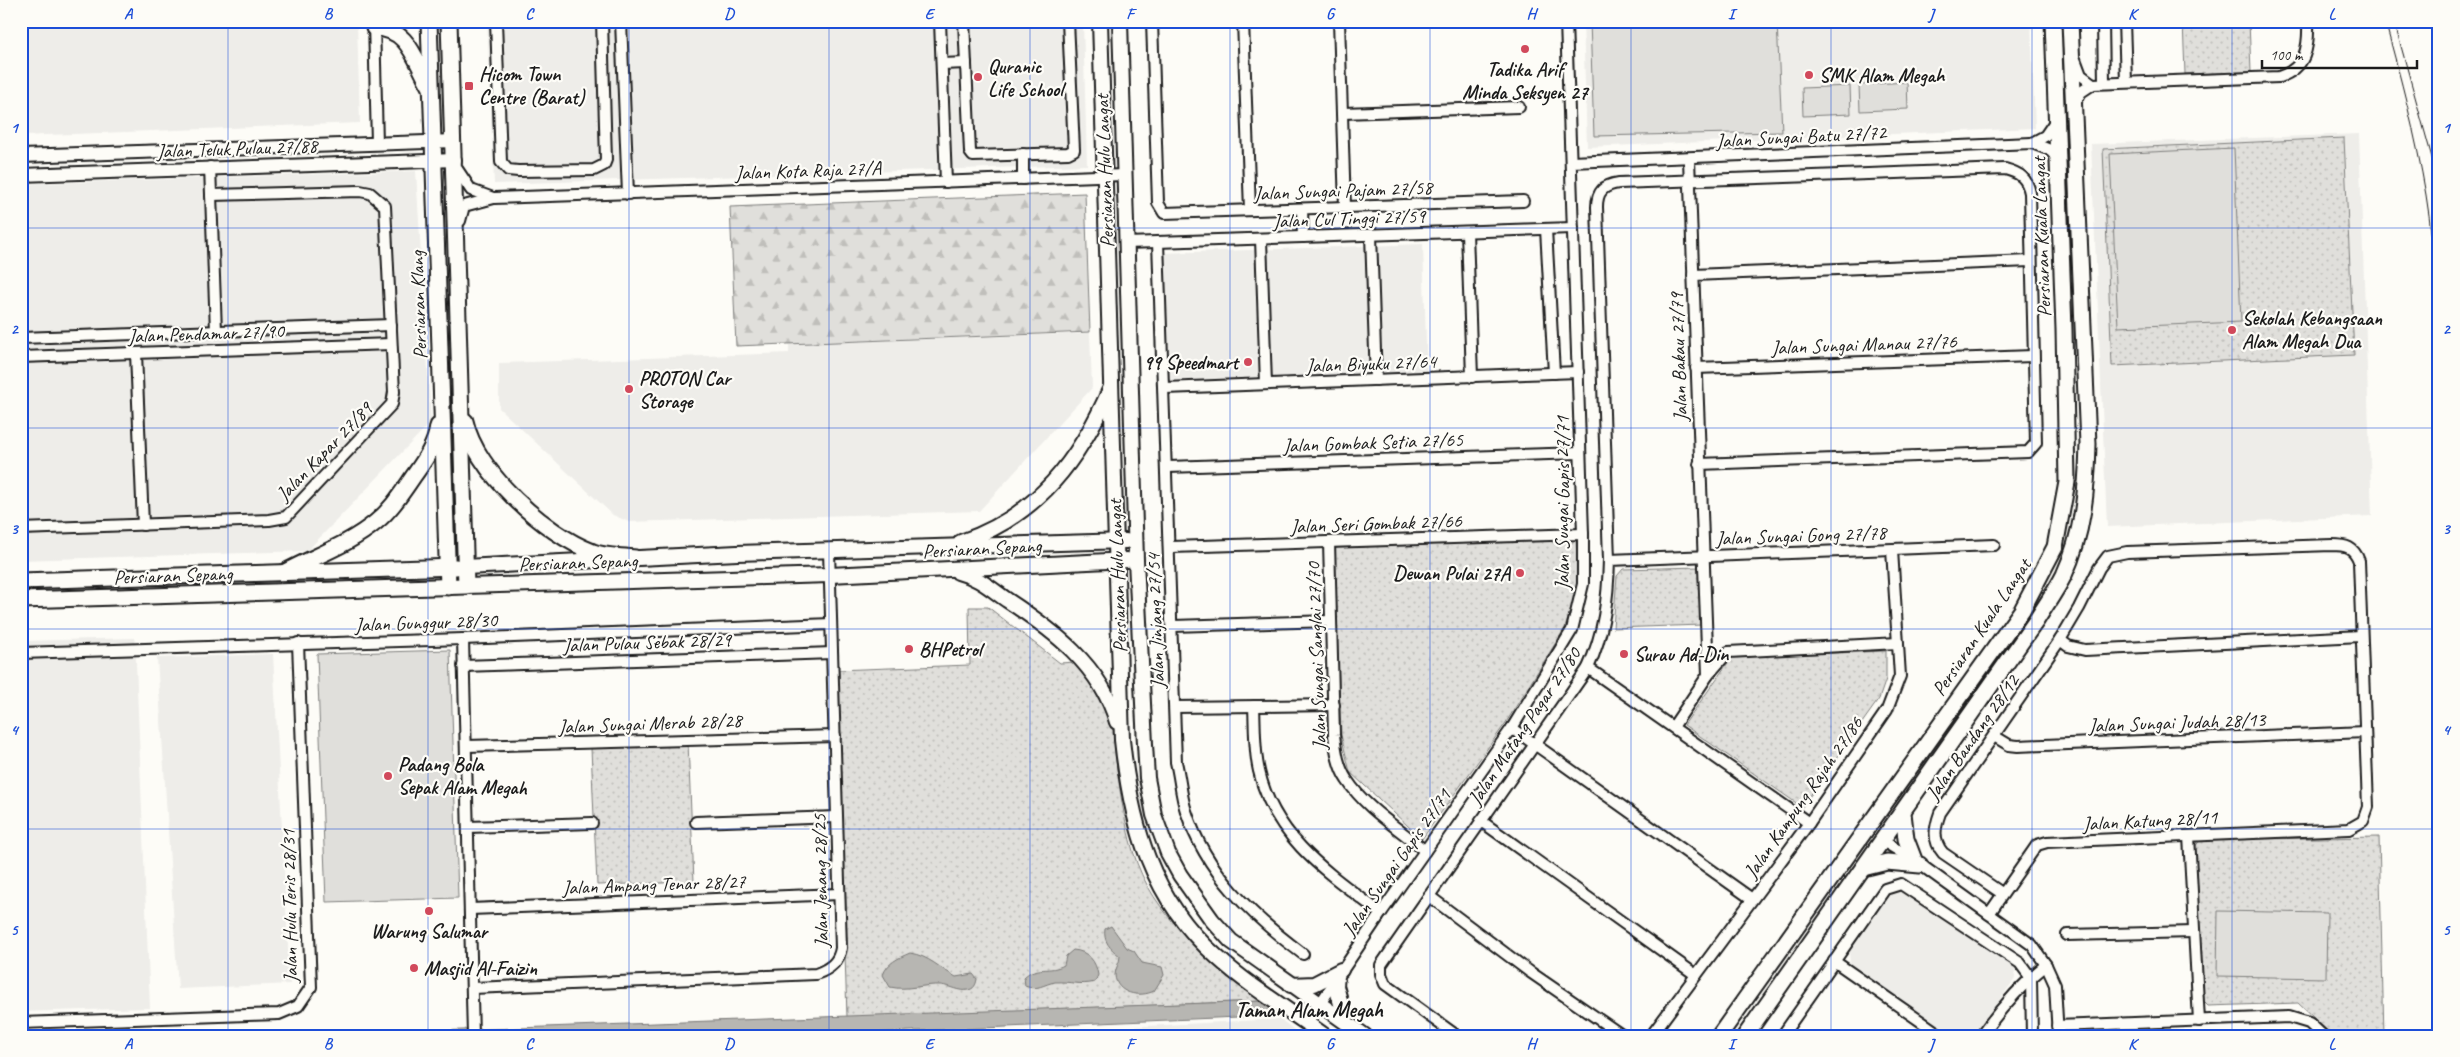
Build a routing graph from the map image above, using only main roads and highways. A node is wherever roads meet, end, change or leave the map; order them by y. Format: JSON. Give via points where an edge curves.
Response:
{"nodes":[{"id":1,"x":429,"y":21,"type":"edge"},
{"id":2,"x":449,"y":21,"type":"edge"},
{"id":3,"x":1100,"y":21,"type":"edge"},
{"id":4,"x":1120,"y":21,"type":"edge"},
{"id":5,"x":2053,"y":21,"type":"edge"},
{"id":6,"x":2070,"y":21,"type":"edge"},
{"id":7,"x":374,"y":24,"type":"edge"},
{"id":8,"x":431,"y":87,"type":"junction"},
{"id":9,"x":1112,"y":383,"type":"junction"},
{"id":10,"x":459,"y":392,"type":"junction"},
{"id":11,"x":442,"y":402,"type":"junction"},
{"id":12,"x":1135,"y":540,"type":"junction"},
{"id":13,"x":1117,"y":541,"type":"junction"},
{"id":14,"x":948,"y":546,"type":"junction"},
{"id":15,"x":635,"y":558,"type":"junction"},
{"id":16,"x":1136,"y":560,"type":"junction"},
{"id":17,"x":1118,"y":561,"type":"junction"},
{"id":18,"x":465,"y":567,"type":"junction"},
{"id":19,"x":447,"y":568,"type":"junction"},
{"id":20,"x":948,"y":570,"type":"junction"},
{"id":21,"x":279,"y":574,"type":"junction"},
{"id":22,"x":177,"y":577,"type":"junction"},
{"id":23,"x":21,"y":581,"type":"edge"},
{"id":24,"x":448,"y":586,"type":"junction"},
{"id":25,"x":466,"y":586,"type":"junction"},
{"id":26,"x":178,"y":595,"type":"junction"},
{"id":27,"x":21,"y":600,"type":"edge"},
{"id":28,"x":1122,"y":740,"type":"junction"},
{"id":29,"x":1906,"y":773,"type":"junction"},
{"id":30,"x":1903,"y":813,"type":"junction"},
{"id":31,"x":1883,"y":841,"type":"junction"},
{"id":32,"x":1863,"y":868,"type":"junction"},
{"id":33,"x":1832,"y":875,"type":"junction"},
{"id":34,"x":1291,"y":985,"type":"junction"},
{"id":35,"x":1346,"y":1022,"type":"junction"},
{"id":36,"x":1325,"y":1036,"type":"edge"},
{"id":37,"x":1365,"y":1036,"type":"edge"},
{"id":38,"x":1720,"y":1036,"type":"edge"},
{"id":39,"x":1745,"y":1036,"type":"edge"}],
"edges":[{"from":1,"to":8,"type":"main road","name":"Persiaran Klang"},
{"from":2,"to":10,"type":"main road","name":"Persiaran Klang"},
{"from":3,"to":9,"type":"main road","name":"Persiaran Hulu Langat"},
{"from":4,"to":12,"type":"main road","name":"Persiaran Hulu Langat"},
{"from":5,"to":29,"type":"main road","name":"Persiaran Kuala Langat","via":[[2067,482],[2055,547],[2022,610]]},
{"from":6,"to":30,"type":"main road","name":"Persiaran Kuala Langat","via":[[2088,444],[2085,499],[2078,537],[2064,575],[2036,621]]},
{"from":7,"to":8,"type":"main road","via":[[397,32]]},
{"from":8,"to":11,"type":"main road","name":"Persiaran Klang"},
{"from":9,"to":13,"type":"main road","name":"Persiaran Hulu Langat"},
{"from":9,"to":14,"type":"main road","via":[[1100,412],[1073,458],[1048,489],[991,530]]},
{"from":10,"to":15,"type":"main road","via":[[466,426],[474,444],[498,479],[526,508],[541,521],[594,552]]},
{"from":10,"to":18,"type":"main road","name":"Persiaran Klang"},
{"from":11,"to":19,"type":"main road","name":"Persiaran Klang"},
{"from":11,"to":21,"type":"main road","via":[[437,436],[430,451],[388,510],[356,536]]},
{"from":12,"to":13,"type":"main road","name":"Persiaran Sepang"},
{"from":12,"to":16,"type":"main road","name":"Persiaran Hulu Langat"},
{"from":13,"to":14,"type":"main road","name":"Persiaran Sepang"},
{"from":13,"to":17,"type":"main road","name":"Persiaran Hulu Langat"},
{"from":14,"to":15,"type":"main road","name":"Persiaran Sepang"},
{"from":15,"to":18,"type":"main road","name":"Persiaran Sepang"},
{"from":16,"to":17,"type":"main road","name":"Persiaran Sepang"},
{"from":16,"to":34,"type":"main road","name":"Persiaran Hulu Langat","via":[[1147,778],[1160,835],[1180,875],[1212,920],[1231,941]]},
{"from":17,"to":20,"type":"main road","name":"Persiaran Sepang"},
{"from":17,"to":28,"type":"main road","name":"Persiaran Hulu Langat"},
{"from":18,"to":19,"type":"main road","name":"Persiaran Sepang"},
{"from":18,"to":25,"type":"main road","name":"Persiaran Klang"},
{"from":19,"to":21,"type":"main road","name":"Persiaran Sepang"},
{"from":19,"to":24,"type":"main road","name":"Persiaran Klang"},
{"from":20,"to":25,"type":"main road","name":"Persiaran Sepang"},
{"from":20,"to":28,"type":"main road","via":[[971,575],[985,583],[1063,641],[1102,685],[1114,709]]},
{"from":21,"to":22,"type":"main road","name":"Persiaran Sepang"},
{"from":22,"to":23,"type":"main road","name":"Persiaran Sepang"},
{"from":22,"to":26,"type":"main road"},
{"from":24,"to":25,"type":"main road","name":"Persiaran Sepang"},
{"from":24,"to":26,"type":"main road","name":"Persiaran Sepang"},
{"from":26,"to":27,"type":"main road","name":"Persiaran Sepang"},
{"from":28,"to":36,"type":"main road","name":"Persiaran Hulu Langat","via":[[1127,786],[1137,830],[1160,887],[1191,930],[1217,957]]},
{"from":29,"to":31,"type":"main road","via":[[1882,821]]},
{"from":29,"to":33,"type":"main road","name":"Persiaran Kuala Langat"},
{"from":30,"to":31,"type":"main road","name":"Persiaran Kuala Langat"},
{"from":30,"to":32,"type":"main road","via":[[1906,839],[1917,862],[1887,862]]},
{"from":31,"to":32,"type":"main road","name":"Persiaran Kuala Langat"},
{"from":31,"to":33,"type":"main road","via":[[1866,842],[1846,865]]},
{"from":32,"to":39,"type":"main road","name":"Persiaran Kuala Langat"},
{"from":33,"to":38,"type":"main road","name":"Persiaran Kuala Langat"},
{"from":34,"to":35,"type":"main road","name":"Persiaran Hulu Langat"},
{"from":34,"to":35,"type":"main road","via":[[1314,984],[1339,972],[1336,986]]},
{"from":35,"to":37,"type":"main road","name":"Persiaran Hulu Langat"}]}
